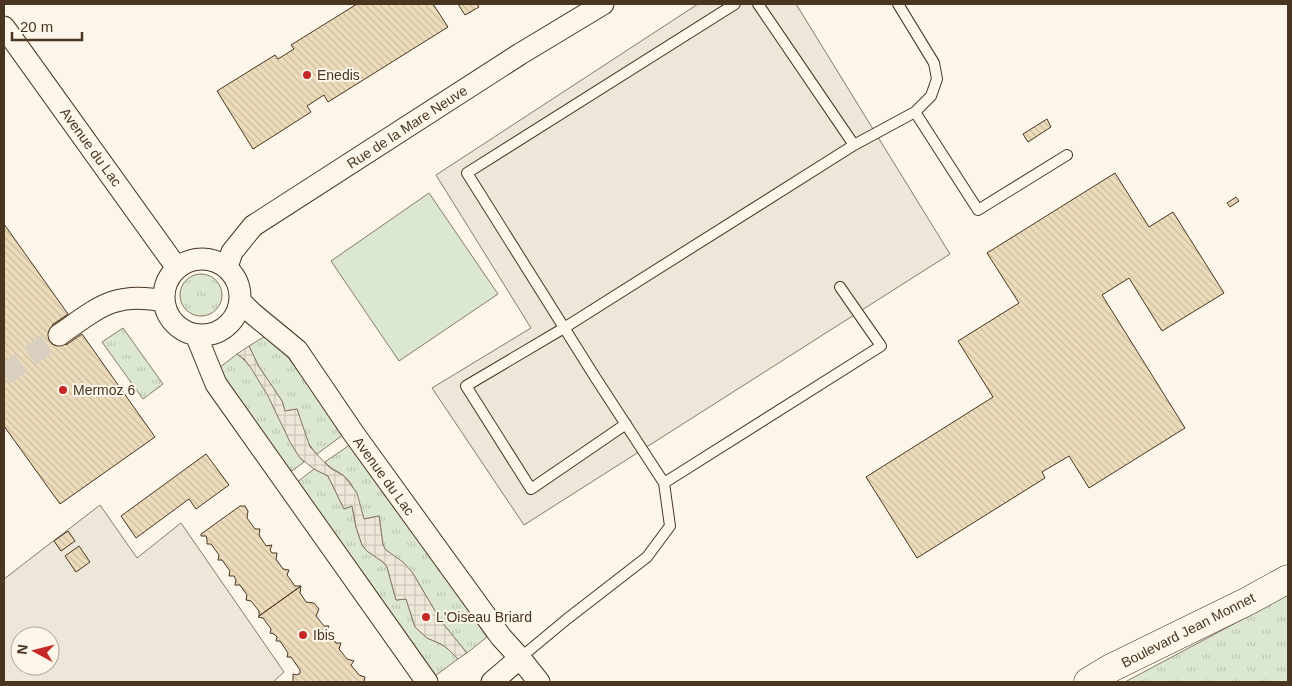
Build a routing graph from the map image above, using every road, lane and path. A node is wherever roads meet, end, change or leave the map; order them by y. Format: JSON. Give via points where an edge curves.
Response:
{"nodes":[{"id":1,"x":603,"y":4,"type":"edge"},
{"id":2,"x":735,"y":4,"type":"edge"},
{"id":3,"x":758,"y":4,"type":"edge"},
{"id":4,"x":898,"y":4,"type":"edge"},
{"id":5,"x":4,"y":26,"type":"edge"},
{"id":6,"x":915,"y":112,"type":"junction"},
{"id":7,"x":854,"y":145,"type":"junction"},
{"id":8,"x":1067,"y":155,"type":"dead end"},
{"id":9,"x":227,"y":267,"type":"junction"},
{"id":10,"x":177,"y":268,"type":"junction"},
{"id":11,"x":840,"y":287,"type":"dead end"},
{"id":12,"x":164,"y":301,"type":"junction"},
{"id":13,"x":241,"y":302,"type":"junction"},
{"id":14,"x":564,"y":328,"type":"junction"},
{"id":15,"x":59,"y":335,"type":"tunnel mouth"},
{"id":16,"x":196,"y":335,"type":"junction"},
{"id":17,"x":626,"y":424,"type":"junction"},
{"id":18,"x":664,"y":483,"type":"junction"},
{"id":19,"x":1288,"y":579,"type":"edge"},
{"id":20,"x":520,"y":658,"type":"junction"},
{"id":21,"x":427,"y":682,"type":"edge"},
{"id":22,"x":492,"y":682,"type":"edge"},
{"id":23,"x":539,"y":682,"type":"edge"},
{"id":24,"x":1088,"y":682,"type":"edge"}],
"edges":[{"from":1,"to":9,"type":"street","name":"Rue de la Mare Neuve","via":[[253,226],[232,252]]},
{"from":2,"to":14,"type":"lane","via":[[467,173]]},
{"from":3,"to":7,"type":"lane"},
{"from":4,"to":6,"type":"lane","via":[[934,63],[938,79],[931,96]]},
{"from":5,"to":10,"type":"street","name":"Avenue du Lac"},
{"from":6,"to":7,"type":"lane"},
{"from":6,"to":8,"type":"lane","via":[[978,210]]},
{"from":7,"to":14,"type":"lane"},
{"from":9,"to":10,"type":"street","via":[[201,258]]},
{"from":9,"to":13,"type":"street","via":[[241,290]]},
{"from":10,"to":12,"type":"street","via":[[168,279]]},
{"from":11,"to":18,"type":"lane","via":[[881,346]]},
{"from":12,"to":15,"type":"street","via":[[119,299],[104,305]]},
{"from":12,"to":16,"type":"street","via":[[176,325]]},
{"from":13,"to":16,"type":"street","via":[[237,314],[222,331]]},
{"from":13,"to":20,"type":"street","name":"Avenue du Lac","via":[[297,350],[501,638]]},
{"from":14,"to":17,"type":"lane"},
{"from":14,"to":17,"type":"lane","via":[[466,386],[531,489]]},
{"from":16,"to":21,"type":"street","via":[[216,384]]},
{"from":17,"to":18,"type":"lane"},
{"from":18,"to":20,"type":"lane","via":[[670,526],[647,557]]},
{"from":19,"to":24,"type":"main road","name":"Boulevard Jean Monnet"},
{"from":20,"to":22,"type":"street"},
{"from":20,"to":23,"type":"street","name":"Avenue du Lac"}]}
